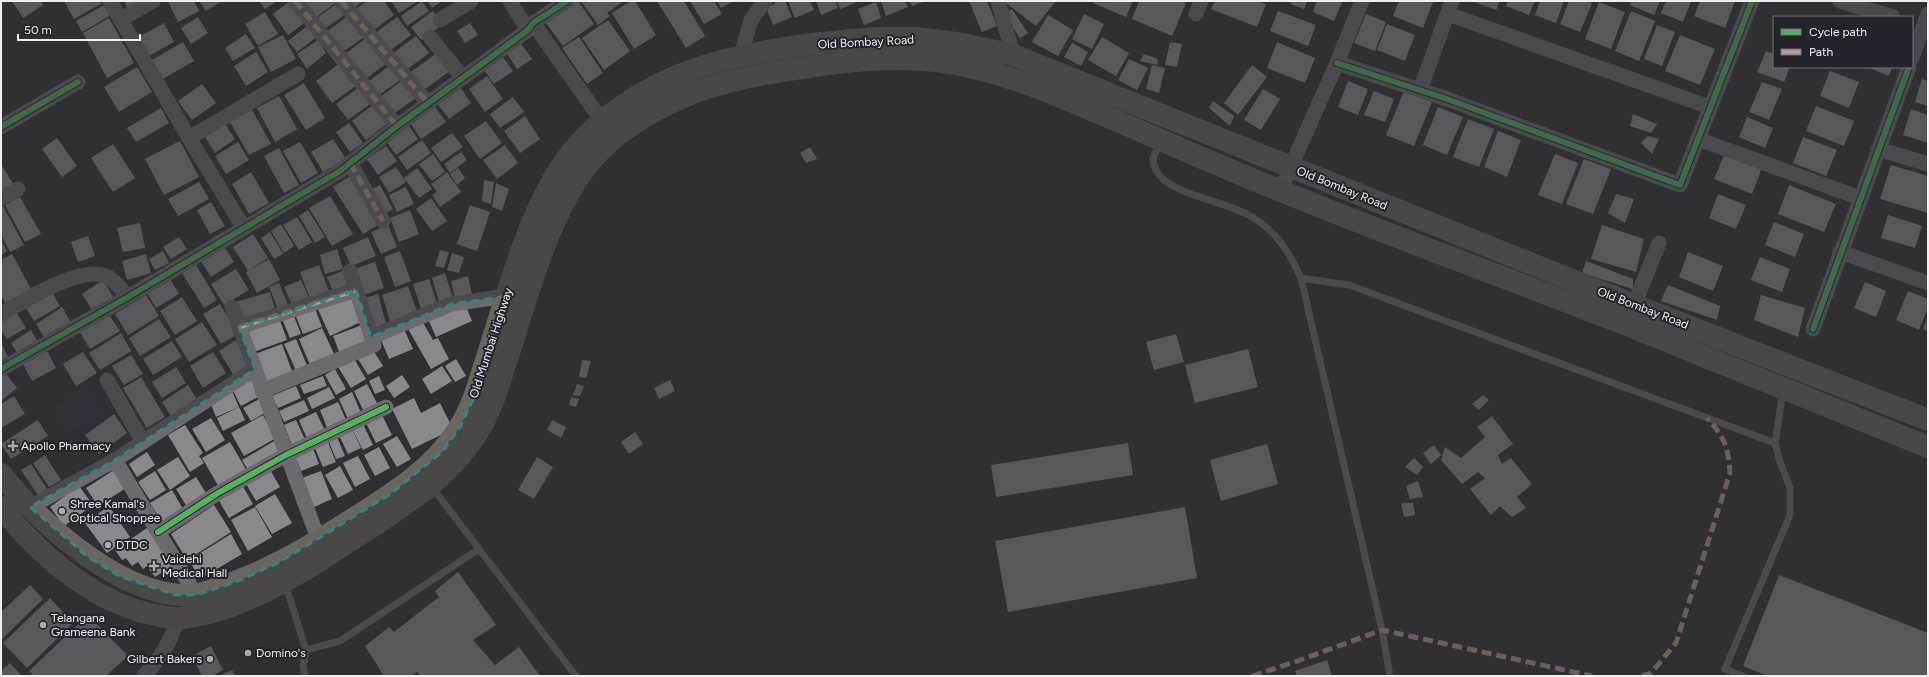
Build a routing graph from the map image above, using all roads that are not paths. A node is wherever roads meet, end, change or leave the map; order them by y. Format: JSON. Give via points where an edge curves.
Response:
{"nodes":[{"id":1,"x":110,"y":1,"type":"edge"},
{"id":2,"x":153,"y":1,"type":"edge"},
{"id":3,"x":295,"y":1,"type":"edge"},
{"id":4,"x":341,"y":1,"type":"edge"},
{"id":5,"x":471,"y":1,"type":"edge"},
{"id":6,"x":510,"y":1,"type":"edge"},
{"id":7,"x":567,"y":1,"type":"edge"},
{"id":8,"x":765,"y":1,"type":"edge"},
{"id":9,"x":998,"y":1,"type":"edge"},
{"id":10,"x":1362,"y":1,"type":"edge"},
{"id":11,"x":1752,"y":1,"type":"edge"},
{"id":12,"x":1840,"y":1,"type":"edge"},
{"id":13,"x":1450,"y":7,"type":"edge"},
{"id":14,"x":1890,"y":16,"type":"edge"},
{"id":15,"x":120,"y":20,"type":"junction"},
{"id":16,"x":440,"y":20,"type":"dead end"},
{"id":17,"x":1923,"y":23,"type":"edge"},
{"id":18,"x":531,"y":26,"type":"junction"},
{"id":19,"x":430,"y":37,"type":"dead end"},
{"id":20,"x":741,"y":55,"type":"junction"},
{"id":21,"x":1013,"y":55,"type":"junction"},
{"id":22,"x":1913,"y":55,"type":"edge"},
{"id":23,"x":1338,"y":63,"type":"junction"},
{"id":24,"x":1909,"y":68,"type":"edge"},
{"id":25,"x":298,"y":74,"type":"dead end"},
{"id":26,"x":463,"y":78,"type":"junction"},
{"id":27,"x":746,"y":78,"type":"joint"},
{"id":28,"x":78,"y":82,"type":"dead end"},
{"id":29,"x":1420,"y":90,"type":"junction"},
{"id":30,"x":428,"y":103,"type":"junction"},
{"id":31,"x":1710,"y":107,"type":"junction"},
{"id":32,"x":602,"y":121,"type":"junction"},
{"id":33,"x":397,"y":126,"type":"junction"},
{"id":34,"x":1,"y":127,"type":"edge"},
{"id":35,"x":189,"y":138,"type":"junction"},
{"id":36,"x":1698,"y":139,"type":"junction"},
{"id":37,"x":1162,"y":141,"type":"junction"},
{"id":38,"x":1878,"y":149,"type":"junction"},
{"id":39,"x":350,"y":163,"type":"junction"},
{"id":40,"x":1928,"y":164,"type":"edge"},
{"id":41,"x":1289,"y":167,"type":"junction"},
{"id":42,"x":18,"y":189,"type":"dead end"},
{"id":43,"x":1280,"y":191,"type":"junction"},
{"id":44,"x":1,"y":198,"type":"edge"},
{"id":45,"x":1860,"y":198,"type":"junction"},
{"id":46,"x":383,"y":221,"type":"dead end"},
{"id":47,"x":244,"y":228,"type":"junction"},
{"id":48,"x":1659,"y":243,"type":"dead end"},
{"id":49,"x":1840,"y":252,"type":"junction"},
{"id":50,"x":350,"y":271,"type":"dead end"},
{"id":51,"x":1301,"y":278,"type":"junction"},
{"id":52,"x":1928,"y":282,"type":"edge"},
{"id":53,"x":356,"y":290,"type":"junction"},
{"id":54,"x":506,"y":296,"type":"junction"},
{"id":55,"x":128,"y":297,"type":"junction"},
{"id":56,"x":1634,"y":305,"type":"junction"},
{"id":57,"x":232,"y":307,"type":"dead end"},
{"id":58,"x":2,"y":311,"type":"edge"},
{"id":59,"x":239,"y":327,"type":"junction"},
{"id":60,"x":1813,"y":329,"type":"dead end"},
{"id":61,"x":371,"y":337,"type":"junction"},
{"id":62,"x":1,"y":369,"type":"edge"},
{"id":63,"x":255,"y":370,"type":"junction"},
{"id":64,"x":108,"y":380,"type":"dead end"},
{"id":65,"x":1784,"y":389,"type":"junction"},
{"id":66,"x":262,"y":391,"type":"junction"},
{"id":67,"x":386,"y":407,"type":"dead end"},
{"id":68,"x":1928,"y":420,"type":"edge"},
{"id":69,"x":143,"y":442,"type":"junction"},
{"id":70,"x":1775,"y":443,"type":"junction"},
{"id":71,"x":1928,"y":447,"type":"edge"},
{"id":72,"x":286,"y":455,"type":"junction"},
{"id":73,"x":115,"y":460,"type":"junction"},
{"id":74,"x":1,"y":474,"type":"edge"},
{"id":75,"x":430,"y":485,"type":"junction"},
{"id":76,"x":30,"y":507,"type":"junction"},
{"id":77,"x":4,"y":516,"type":"edge"},
{"id":78,"x":158,"y":532,"type":"junction"},
{"id":79,"x":319,"y":541,"type":"junction"},
{"id":80,"x":479,"y":549,"type":"junction"},
{"id":81,"x":285,"y":581,"type":"junction"},
{"id":82,"x":196,"y":595,"type":"junction"},
{"id":83,"x":178,"y":619,"type":"junction"},
{"id":84,"x":306,"y":650,"type":"junction"},
{"id":85,"x":144,"y":676,"type":"edge"},
{"id":86,"x":305,"y":676,"type":"edge"},
{"id":87,"x":576,"y":676,"type":"edge"},
{"id":88,"x":1390,"y":676,"type":"edge"},
{"id":89,"x":1743,"y":676,"type":"edge"}],
"edges":[{"from":1,"to":15,"type":"street"},
{"from":2,"to":15,"type":"street"},
{"from":3,"to":33,"type":"street"},
{"from":4,"to":30,"type":"street"},
{"from":5,"to":16,"type":"street"},
{"from":6,"to":18,"type":"street"},
{"from":7,"to":18,"type":"street"},
{"from":8,"to":20,"type":"street","via":[[752,20]]},
{"from":9,"to":21,"type":"street"},
{"from":10,"to":23,"type":"street"},
{"from":11,"to":31,"type":"street"},
{"from":12,"to":14,"type":"street"},
{"from":13,"to":29,"type":"street"},
{"from":13,"to":31,"type":"street"},
{"from":15,"to":35,"type":"street"},
{"from":17,"to":22,"type":"street"},
{"from":18,"to":26,"type":"street"},
{"from":18,"to":32,"type":"street"},
{"from":19,"to":26,"type":"street"},
{"from":20,"to":21,"type":"main road","name":"Old Bombay Road","via":[[843,41],[890,38],[932,39]]},
{"from":20,"to":32,"type":"main road","name":"Old Mumbai Highway","via":[[691,70],[657,84]]},
{"from":21,"to":41,"type":"main road","name":"Old Bombay Road"},
{"from":23,"to":29,"type":"street"},
{"from":23,"to":41,"type":"street"},
{"from":24,"to":38,"type":"street"},
{"from":25,"to":35,"type":"street"},
{"from":26,"to":30,"type":"street"},
{"from":27,"to":37,"type":"main road","name":"Old Bombay Road","via":[[845,62],[892,59],[933,61],[1000,73],[1047,90]]},
{"from":27,"to":75,"type":"main road","name":"Old Mumbai Highway","via":[[701,90],[639,120],[599,152],[585,169],[565,200],[549,235],[491,407],[475,437],[453,464]]},
{"from":28,"to":34,"type":"street"},
{"from":29,"to":36,"type":"street","via":[[1680,185]]},
{"from":30,"to":33,"type":"street"},
{"from":31,"to":36,"type":"street"},
{"from":32,"to":54,"type":"main road","name":"Old Mumbai Highway","via":[[583,138],[547,189]]},
{"from":33,"to":39,"type":"street"},
{"from":35,"to":47,"type":"street"},
{"from":36,"to":45,"type":"street"},
{"from":37,"to":43,"type":"main road","name":"Old Bombay Road"},
{"from":37,"to":51,"type":"lane","via":[[1153,158],[1154,167],[1164,180],[1257,220],[1288,250]]},
{"from":38,"to":40,"type":"street"},
{"from":38,"to":45,"type":"street"},
{"from":39,"to":46,"type":"street"},
{"from":39,"to":47,"type":"street"},
{"from":41,"to":43,"type":"street"},
{"from":41,"to":56,"type":"main road","name":"Old Bombay Road"},
{"from":42,"to":44,"type":"street"},
{"from":43,"to":65,"type":"main road","name":"Old Bombay Road"},
{"from":45,"to":49,"type":"street"},
{"from":47,"to":55,"type":"street"},
{"from":48,"to":56,"type":"street"},
{"from":49,"to":52,"type":"street"},
{"from":49,"to":60,"type":"street"},
{"from":50,"to":53,"type":"street"},
{"from":51,"to":70,"type":"lane","via":[[1349,285]]},
{"from":51,"to":88,"type":"lane","via":[[1382,630]]},
{"from":53,"to":59,"type":"street"},
{"from":53,"to":61,"type":"street"},
{"from":54,"to":61,"type":"street","via":[[452,304]]},
{"from":54,"to":79,"type":"main road","name":"Old Mumbai Highway","via":[[474,398],[460,427],[442,452],[389,495]]},
{"from":55,"to":58,"type":"street","via":[[105,275],[90,274],[71,277]]},
{"from":55,"to":62,"type":"street"},
{"from":56,"to":68,"type":"main road","name":"Old Bombay Road"},
{"from":57,"to":59,"type":"street"},
{"from":59,"to":63,"type":"street"},
{"from":61,"to":66,"type":"street","via":[[374,344]]},
{"from":63,"to":66,"type":"street"},
{"from":63,"to":69,"type":"street"},
{"from":64,"to":69,"type":"street"},
{"from":65,"to":70,"type":"lane"},
{"from":65,"to":71,"type":"main road","name":"Old Bombay Road"},
{"from":66,"to":72,"type":"street"},
{"from":67,"to":72,"type":"street"},
{"from":69,"to":73,"type":"street"},
{"from":70,"to":89,"type":"lane","via":[[1778,459],[1790,488],[1790,515],[1725,669]]},
{"from":72,"to":78,"type":"street","via":[[218,493]]},
{"from":72,"to":79,"type":"street"},
{"from":73,"to":76,"type":"street"},
{"from":73,"to":78,"type":"street"},
{"from":74,"to":76,"type":"main road"},
{"from":75,"to":80,"type":"lane"},
{"from":75,"to":81,"type":"main road","name":"Old Mumbai Highway","via":[[327,557]]},
{"from":76,"to":82,"type":"main road","via":[[88,557],[119,576],[154,590],[176,595]]},
{"from":77,"to":83,"type":"main road","via":[[71,576],[107,599],[141,612]]},
{"from":78,"to":82,"type":"street"},
{"from":79,"to":82,"type":"main road","name":"Old Mumbai Highway","via":[[234,583]]},
{"from":80,"to":84,"type":"lane","via":[[340,641]]},
{"from":80,"to":87,"type":"lane"},
{"from":81,"to":83,"type":"main road","name":"Old Mumbai Highway","via":[[242,602]]},
{"from":81,"to":84,"type":"lane"},
{"from":83,"to":85,"type":"street","via":[[164,653]]},
{"from":84,"to":86,"type":"lane"}]}
